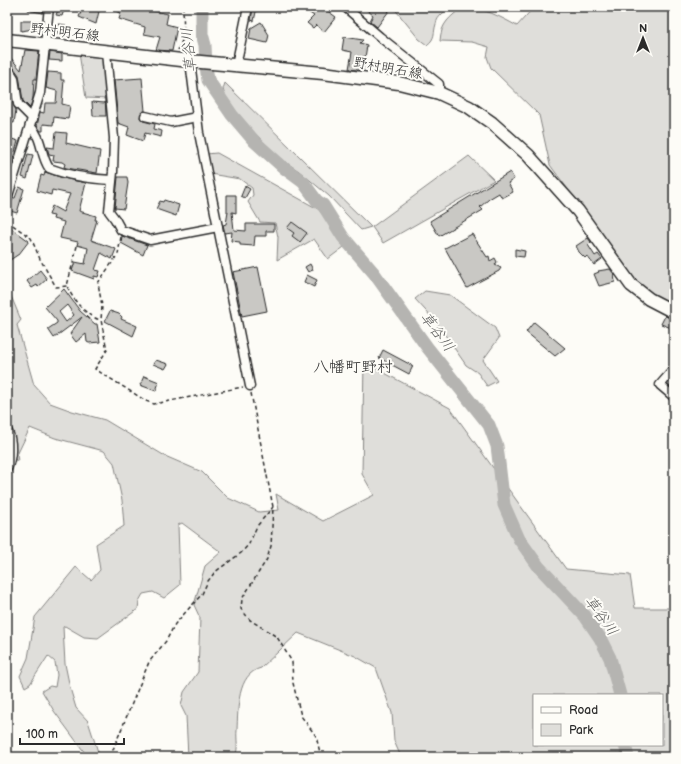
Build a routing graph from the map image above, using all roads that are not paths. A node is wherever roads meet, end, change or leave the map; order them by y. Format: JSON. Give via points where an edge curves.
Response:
{"nodes":[{"id":1,"x":48,"y":7,"type":"edge"},
{"id":2,"x":248,"y":7,"type":"edge"},
{"id":3,"x":345,"y":7,"type":"edge"},
{"id":4,"x":7,"y":40,"type":"edge"},
{"id":5,"x":44,"y":45,"type":"junction"},
{"id":6,"x":106,"y":52,"type":"junction"},
{"id":7,"x":191,"y":62,"type":"junction"},
{"id":8,"x":236,"y":66,"type":"junction"},
{"id":9,"x":7,"y":67,"type":"edge"},
{"id":10,"x":439,"y":93,"type":"junction"},
{"id":11,"x":145,"y":116,"type":"dead end"},
{"id":12,"x":197,"y":117,"type":"junction"},
{"id":13,"x":31,"y":122,"type":"junction"},
{"id":14,"x":112,"y":180,"type":"junction"},
{"id":15,"x":7,"y":199,"type":"edge"},
{"id":16,"x":218,"y":227,"type":"junction"},
{"id":17,"x":674,"y":312,"type":"edge"},
{"id":18,"x":674,"y":370,"type":"edge"},
{"id":19,"x":250,"y":386,"type":"road end"},
{"id":20,"x":674,"y":397,"type":"edge"},
{"id":21,"x":7,"y":430,"type":"edge"},
{"id":22,"x":7,"y":469,"type":"edge"}],
"edges":[{"from":1,"to":5,"type":"street"},
{"from":2,"to":8,"type":"street"},
{"from":3,"to":10,"type":"street","via":[[438,84]]},
{"from":4,"to":5,"type":"main road","name":"野村明石線"},
{"from":5,"to":6,"type":"main road","name":"野村明石線"},
{"from":5,"to":13,"type":"street","via":[[40,93]]},
{"from":6,"to":7,"type":"main road","name":"野村明石線"},
{"from":6,"to":14,"type":"street","via":[[114,138]]},
{"from":7,"to":8,"type":"main road","name":"野村明石線"},
{"from":7,"to":12,"type":"street"},
{"from":8,"to":10,"type":"main road","name":"野村明石線","via":[[391,82]]},
{"from":9,"to":13,"type":"street","via":[[14,78],[18,104]]},
{"from":10,"to":17,"type":"main road","name":"野村明石線","via":[[469,107],[492,123],[528,155],[578,211],[631,285],[649,299]]},
{"from":11,"to":12,"type":"street","via":[[171,122]]},
{"from":12,"to":16,"type":"street"},
{"from":13,"to":14,"type":"street","via":[[41,143],[48,168],[91,179]]},
{"from":13,"to":15,"type":"street"},
{"from":14,"to":16,"type":"street","via":[[109,211],[121,230],[150,240]]},
{"from":16,"to":19,"type":"street"},
{"from":18,"to":20,"type":"street","via":[[660,385]]},
{"from":21,"to":22,"type":"street","via":[[11,443],[11,460]]}]}
